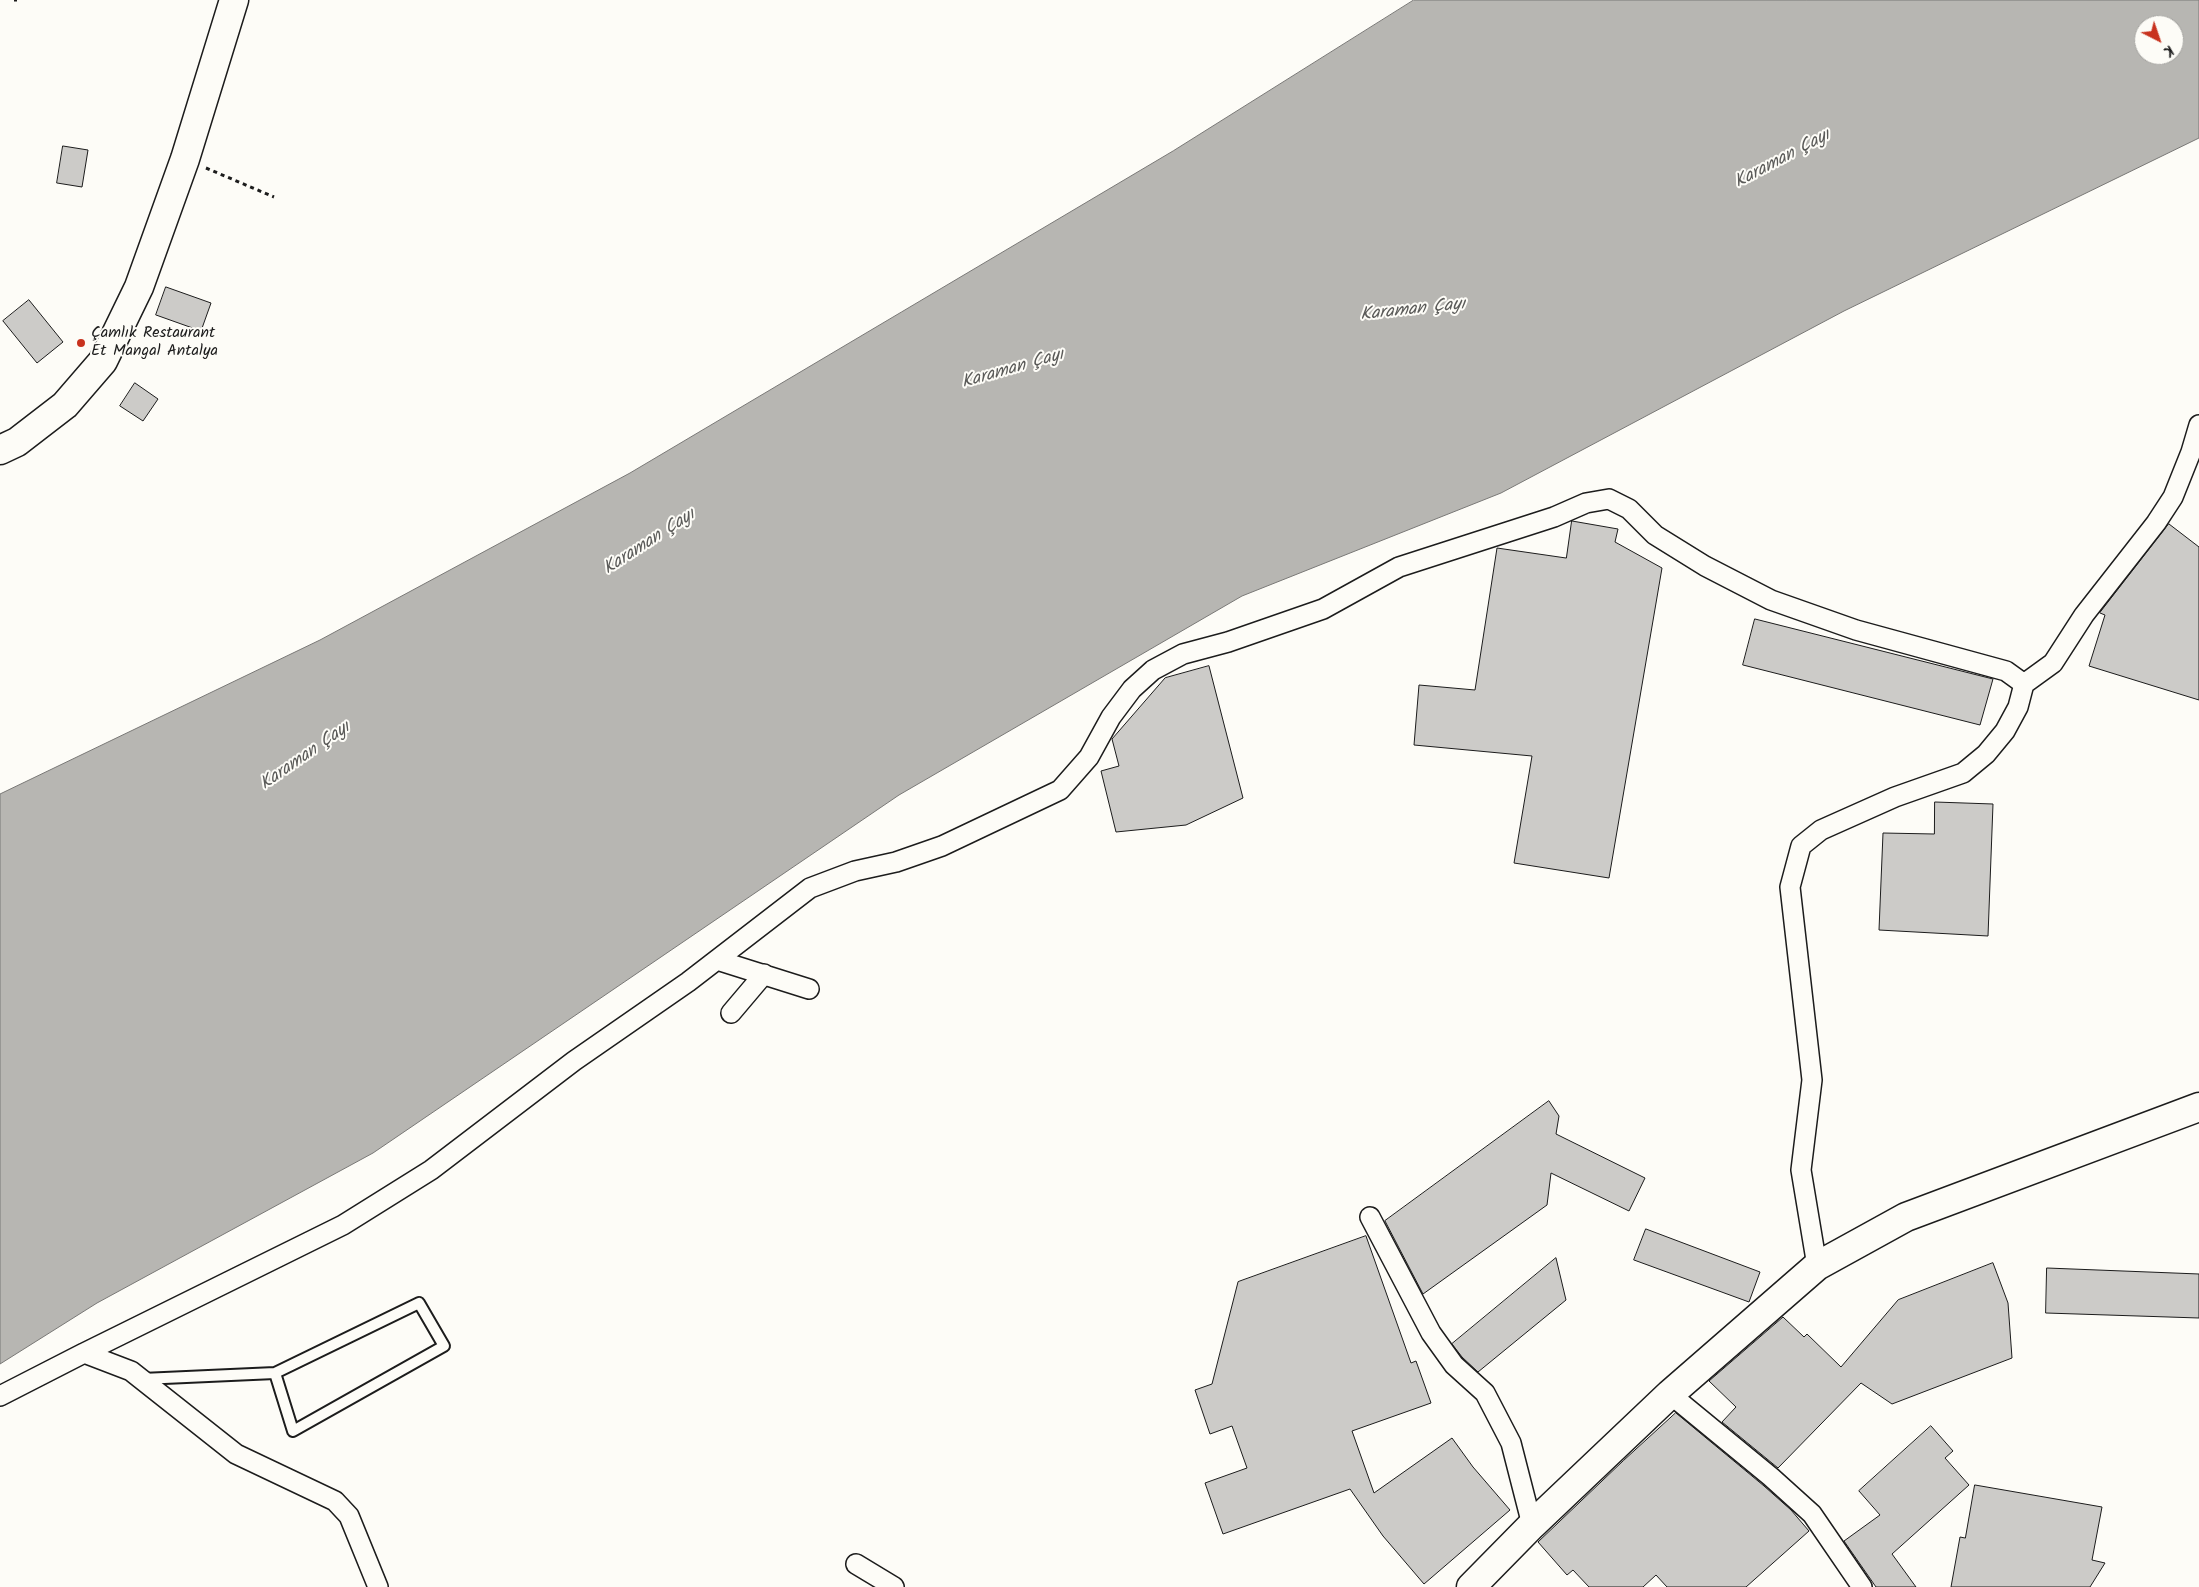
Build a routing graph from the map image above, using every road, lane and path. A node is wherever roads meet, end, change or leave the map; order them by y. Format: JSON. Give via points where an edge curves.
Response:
{"nodes":[{"id":1,"x":234,"y":0,"type":"edge"},
{"id":2,"x":185,"y":159,"type":"junction"},
{"id":3,"x":274,"y":197,"type":"dead end"},
{"id":4,"x":2199,"y":425,"type":"edge"},
{"id":5,"x":0,"y":450,"type":"edge"},
{"id":6,"x":2024,"y":684,"type":"junction"},
{"id":7,"x":717,"y":960,"type":"junction"},
{"id":8,"x":764,"y":974,"type":"junction"},
{"id":9,"x":809,"y":988,"type":"dead end"},
{"id":10,"x":731,"y":1013,"type":"dead end"},
{"id":11,"x":2199,"y":1107,"type":"edge"},
{"id":12,"x":1370,"y":1217,"type":"dead end"},
{"id":13,"x":1817,"y":1266,"type":"junction"},
{"id":14,"x":84,"y":1353,"type":"junction"},
{"id":15,"x":275,"y":1373,"type":"junction"},
{"id":16,"x":141,"y":1379,"type":"junction"},
{"id":17,"x":1670,"y":1394,"type":"junction"},
{"id":18,"x":0,"y":1396,"type":"edge"},
{"id":19,"x":1532,"y":1525,"type":"junction"},
{"id":20,"x":856,"y":1564,"type":"dead end"},
{"id":21,"x":378,"y":1587,"type":"edge"},
{"id":22,"x":894,"y":1587,"type":"edge"},
{"id":23,"x":1471,"y":1587,"type":"edge"},
{"id":24,"x":1862,"y":1587,"type":"edge"}],
"edges":[{"from":1,"to":2,"type":"street"},
{"from":2,"to":3,"type":"path"},
{"from":2,"to":5,"type":"street","via":[[139,286],[103,361],[65,405],[16,442]]},
{"from":4,"to":6,"type":"street","via":[[2172,497],[2156,523],[2084,615],[2053,662]]},
{"from":6,"to":7,"type":"street","via":[[2006,671],[1856,630],[1771,600],[1705,566],[1655,535],[1628,509],[1608,498],[1399,567],[1323,609],[1176,658],[1153,670],[1132,689],[1110,717],[1089,757],[1060,790],[942,846],[896,862],[855,871],[810,888]]},
{"from":6,"to":13,"type":"street","via":[[2018,707],[2005,731],[1986,754],[1963,773],[1895,797],[1821,830],[1801,846],[1790,887],[1812,1080],[1801,1170]]},
{"from":7,"to":8,"type":"street"},
{"from":7,"to":14,"type":"street","via":[[574,1061],[431,1170],[351,1220]]},
{"from":8,"to":9,"type":"street"},
{"from":8,"to":10,"type":"street"},
{"from":11,"to":13,"type":"street","via":[[1906,1217]]},
{"from":12,"to":19,"type":"street","via":[[1431,1333],[1454,1365],[1485,1393],[1511,1443]]},
{"from":13,"to":17,"type":"street"},
{"from":14,"to":16,"type":"street","via":[[131,1371]]},
{"from":14,"to":18,"type":"street"},
{"from":15,"to":15,"type":"lane","via":[[419,1303],[444,1346],[293,1431]]},
{"from":15,"to":16,"type":"lane"},
{"from":16,"to":21,"type":"street","via":[[236,1454],[335,1501],[348,1516]]},
{"from":17,"to":19,"type":"street"},
{"from":17,"to":24,"type":"street","via":[[1771,1476],[1812,1514]]},
{"from":19,"to":23,"type":"street"},
{"from":20,"to":22,"type":"street"}]}
